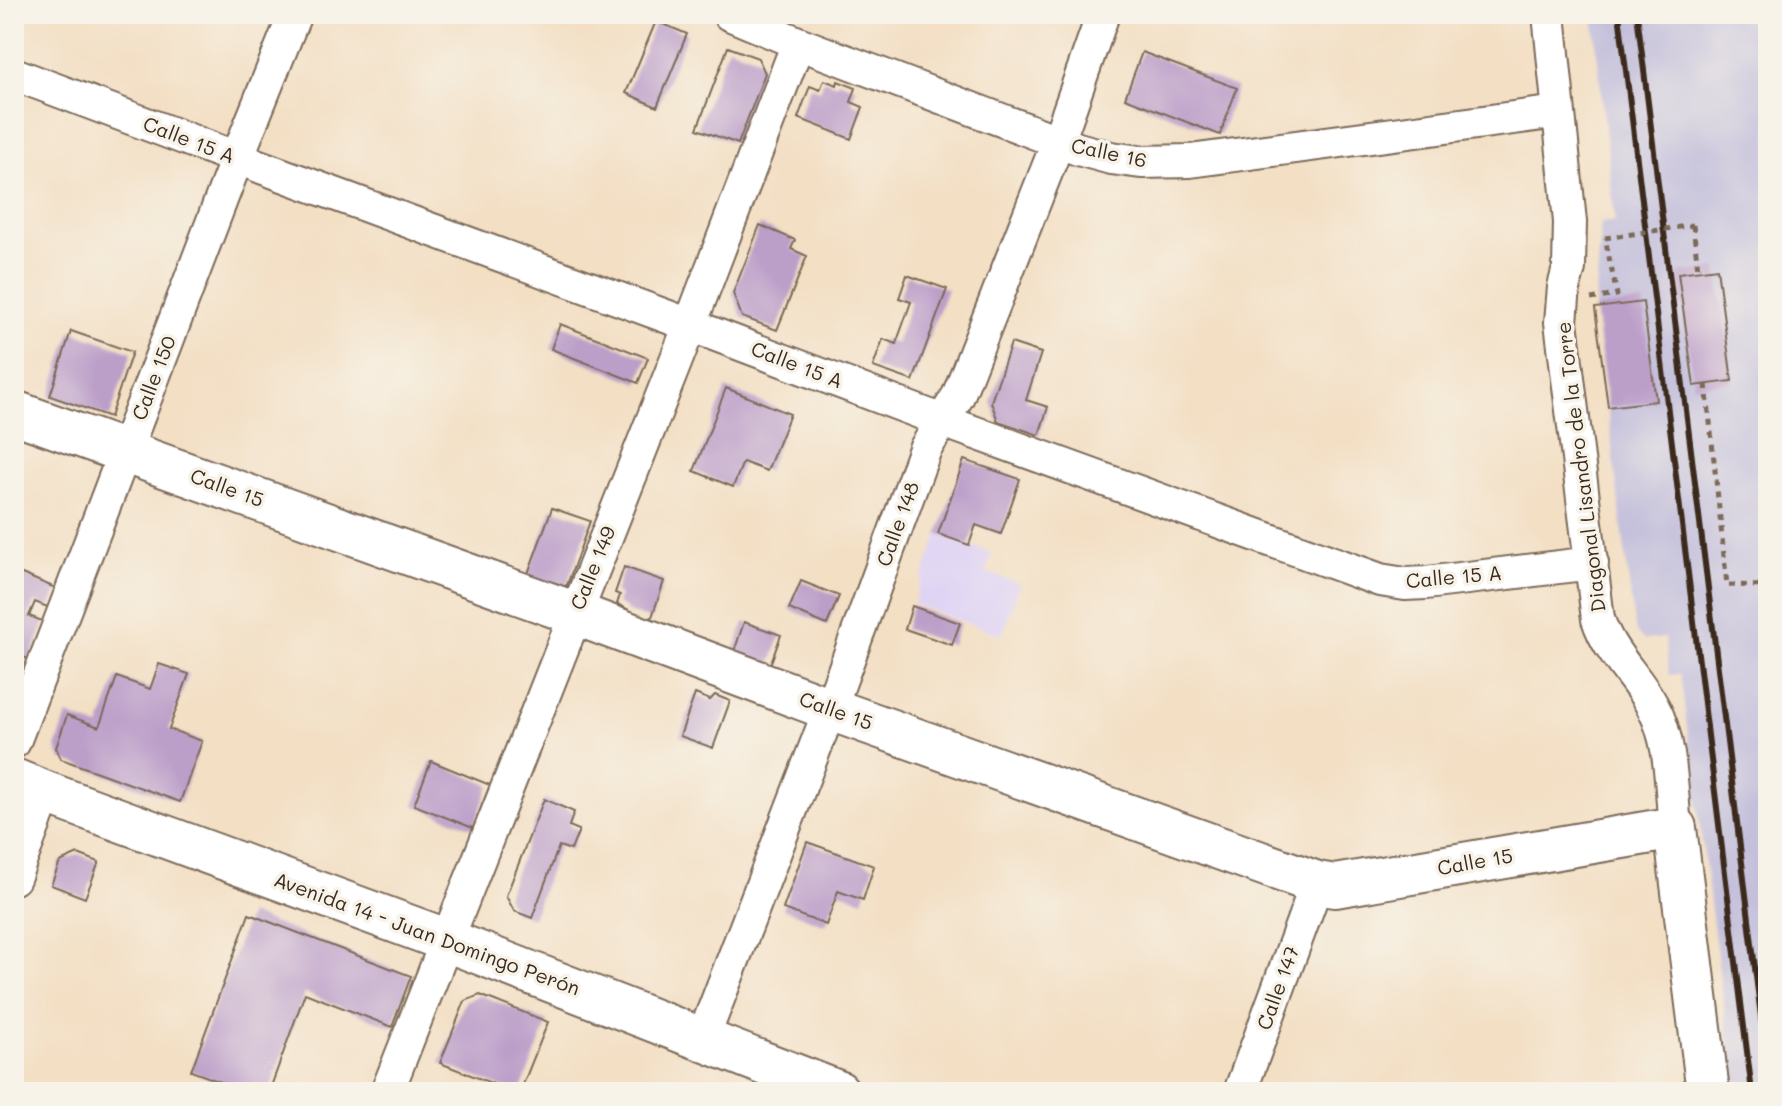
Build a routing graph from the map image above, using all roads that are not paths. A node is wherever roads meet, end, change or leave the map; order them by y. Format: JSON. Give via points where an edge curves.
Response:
{"nodes":[{"id":1,"x":295,"y":14,"type":"edge"},
{"id":2,"x":1103,"y":14,"type":"edge"},
{"id":3,"x":1549,"y":14,"type":"edge"},
{"id":4,"x":734,"y":15,"type":"edge"},
{"id":5,"x":798,"y":43,"type":"junction"},
{"id":6,"x":14,"y":74,"type":"edge"},
{"id":7,"x":1558,"y":112,"type":"junction"},
{"id":8,"x":1058,"y":142,"type":"junction"},
{"id":9,"x":237,"y":158,"type":"junction"},
{"id":10,"x":690,"y":325,"type":"junction"},
{"id":11,"x":14,"y":412,"type":"edge"},
{"id":12,"x":943,"y":421,"type":"junction"},
{"id":13,"x":127,"y":451,"type":"junction"},
{"id":14,"x":1592,"y":563,"type":"junction"},
{"id":15,"x":574,"y":613,"type":"junction"},
{"id":16,"x":830,"y":709,"type":"junction"},
{"id":17,"x":14,"y":742,"type":"edge"},
{"id":18,"x":30,"y":786,"type":"edge"},
{"id":19,"x":1675,"y":828,"type":"junction"},
{"id":20,"x":14,"y":878,"type":"edge"},
{"id":21,"x":1317,"y":883,"type":"junction"},
{"id":22,"x":446,"y":940,"type":"junction"},
{"id":23,"x":703,"y":1038,"type":"junction"},
{"id":24,"x":387,"y":1092,"type":"edge"},
{"id":25,"x":838,"y":1092,"type":"edge"},
{"id":26,"x":1240,"y":1092,"type":"edge"},
{"id":27,"x":1708,"y":1092,"type":"edge"}],
"edges":[{"from":1,"to":9,"type":"street","name":"Calle 150"},
{"from":2,"to":8,"type":"street","name":"Calle 148"},
{"from":3,"to":7,"type":"street","name":"Diagonal Lisandro de la Torre"},
{"from":4,"to":5,"type":"street","name":"Calle 16"},
{"from":5,"to":8,"type":"street","name":"Calle 16"},
{"from":5,"to":10,"type":"street","name":"Calle 149"},
{"from":6,"to":9,"type":"street","name":"Calle 15 A"},
{"from":7,"to":8,"type":"street","name":"Calle 16","via":[[1190,161],[1111,158]]},
{"from":7,"to":14,"type":"street","name":"Diagonal Lisandro de la Torre","via":[[1570,222],[1561,322]]},
{"from":8,"to":12,"type":"street","name":"Calle 148","via":[[958,396]]},
{"from":9,"to":10,"type":"street","name":"Calle 15 A"},
{"from":9,"to":13,"type":"street","name":"Calle 150"},
{"from":10,"to":12,"type":"street","name":"Calle 15 A"},
{"from":10,"to":15,"type":"street","name":"Calle 149"},
{"from":11,"to":13,"type":"main road","name":"Calle 15"},
{"from":12,"to":14,"type":"street","name":"Calle 15 A","via":[[1380,580],[1426,583]]},
{"from":12,"to":16,"type":"street","name":"Calle 148","via":[[925,449]]},
{"from":13,"to":15,"type":"main road","name":"Calle 15"},
{"from":13,"to":17,"type":"street","name":"Calle 150"},
{"from":14,"to":19,"type":"street","name":"Diagonal Lisandro de la Torre","via":[[1602,630],[1660,721]]},
{"from":15,"to":16,"type":"main road","name":"Calle 15"},
{"from":15,"to":22,"type":"street","name":"Calle 149"},
{"from":16,"to":21,"type":"main road","name":"Calle 15"},
{"from":16,"to":23,"type":"street","name":"Calle 148"},
{"from":18,"to":20,"type":"street"},
{"from":18,"to":22,"type":"main road","name":"Avenida 14 - Juan Domingo Perón"},
{"from":19,"to":21,"type":"main road","name":"Calle 15","via":[[1335,886]]},
{"from":19,"to":27,"type":"main road","name":"Diagonal Lisandro de la Torre"},
{"from":21,"to":26,"type":"street","name":"Calle 147"},
{"from":22,"to":23,"type":"main road","name":"Avenida 14 - Juan Domingo Perón"},
{"from":22,"to":24,"type":"street","name":"Calle 149"},
{"from":23,"to":25,"type":"main road","name":"Avenida 14 - Juan Domingo Perón"}]}
